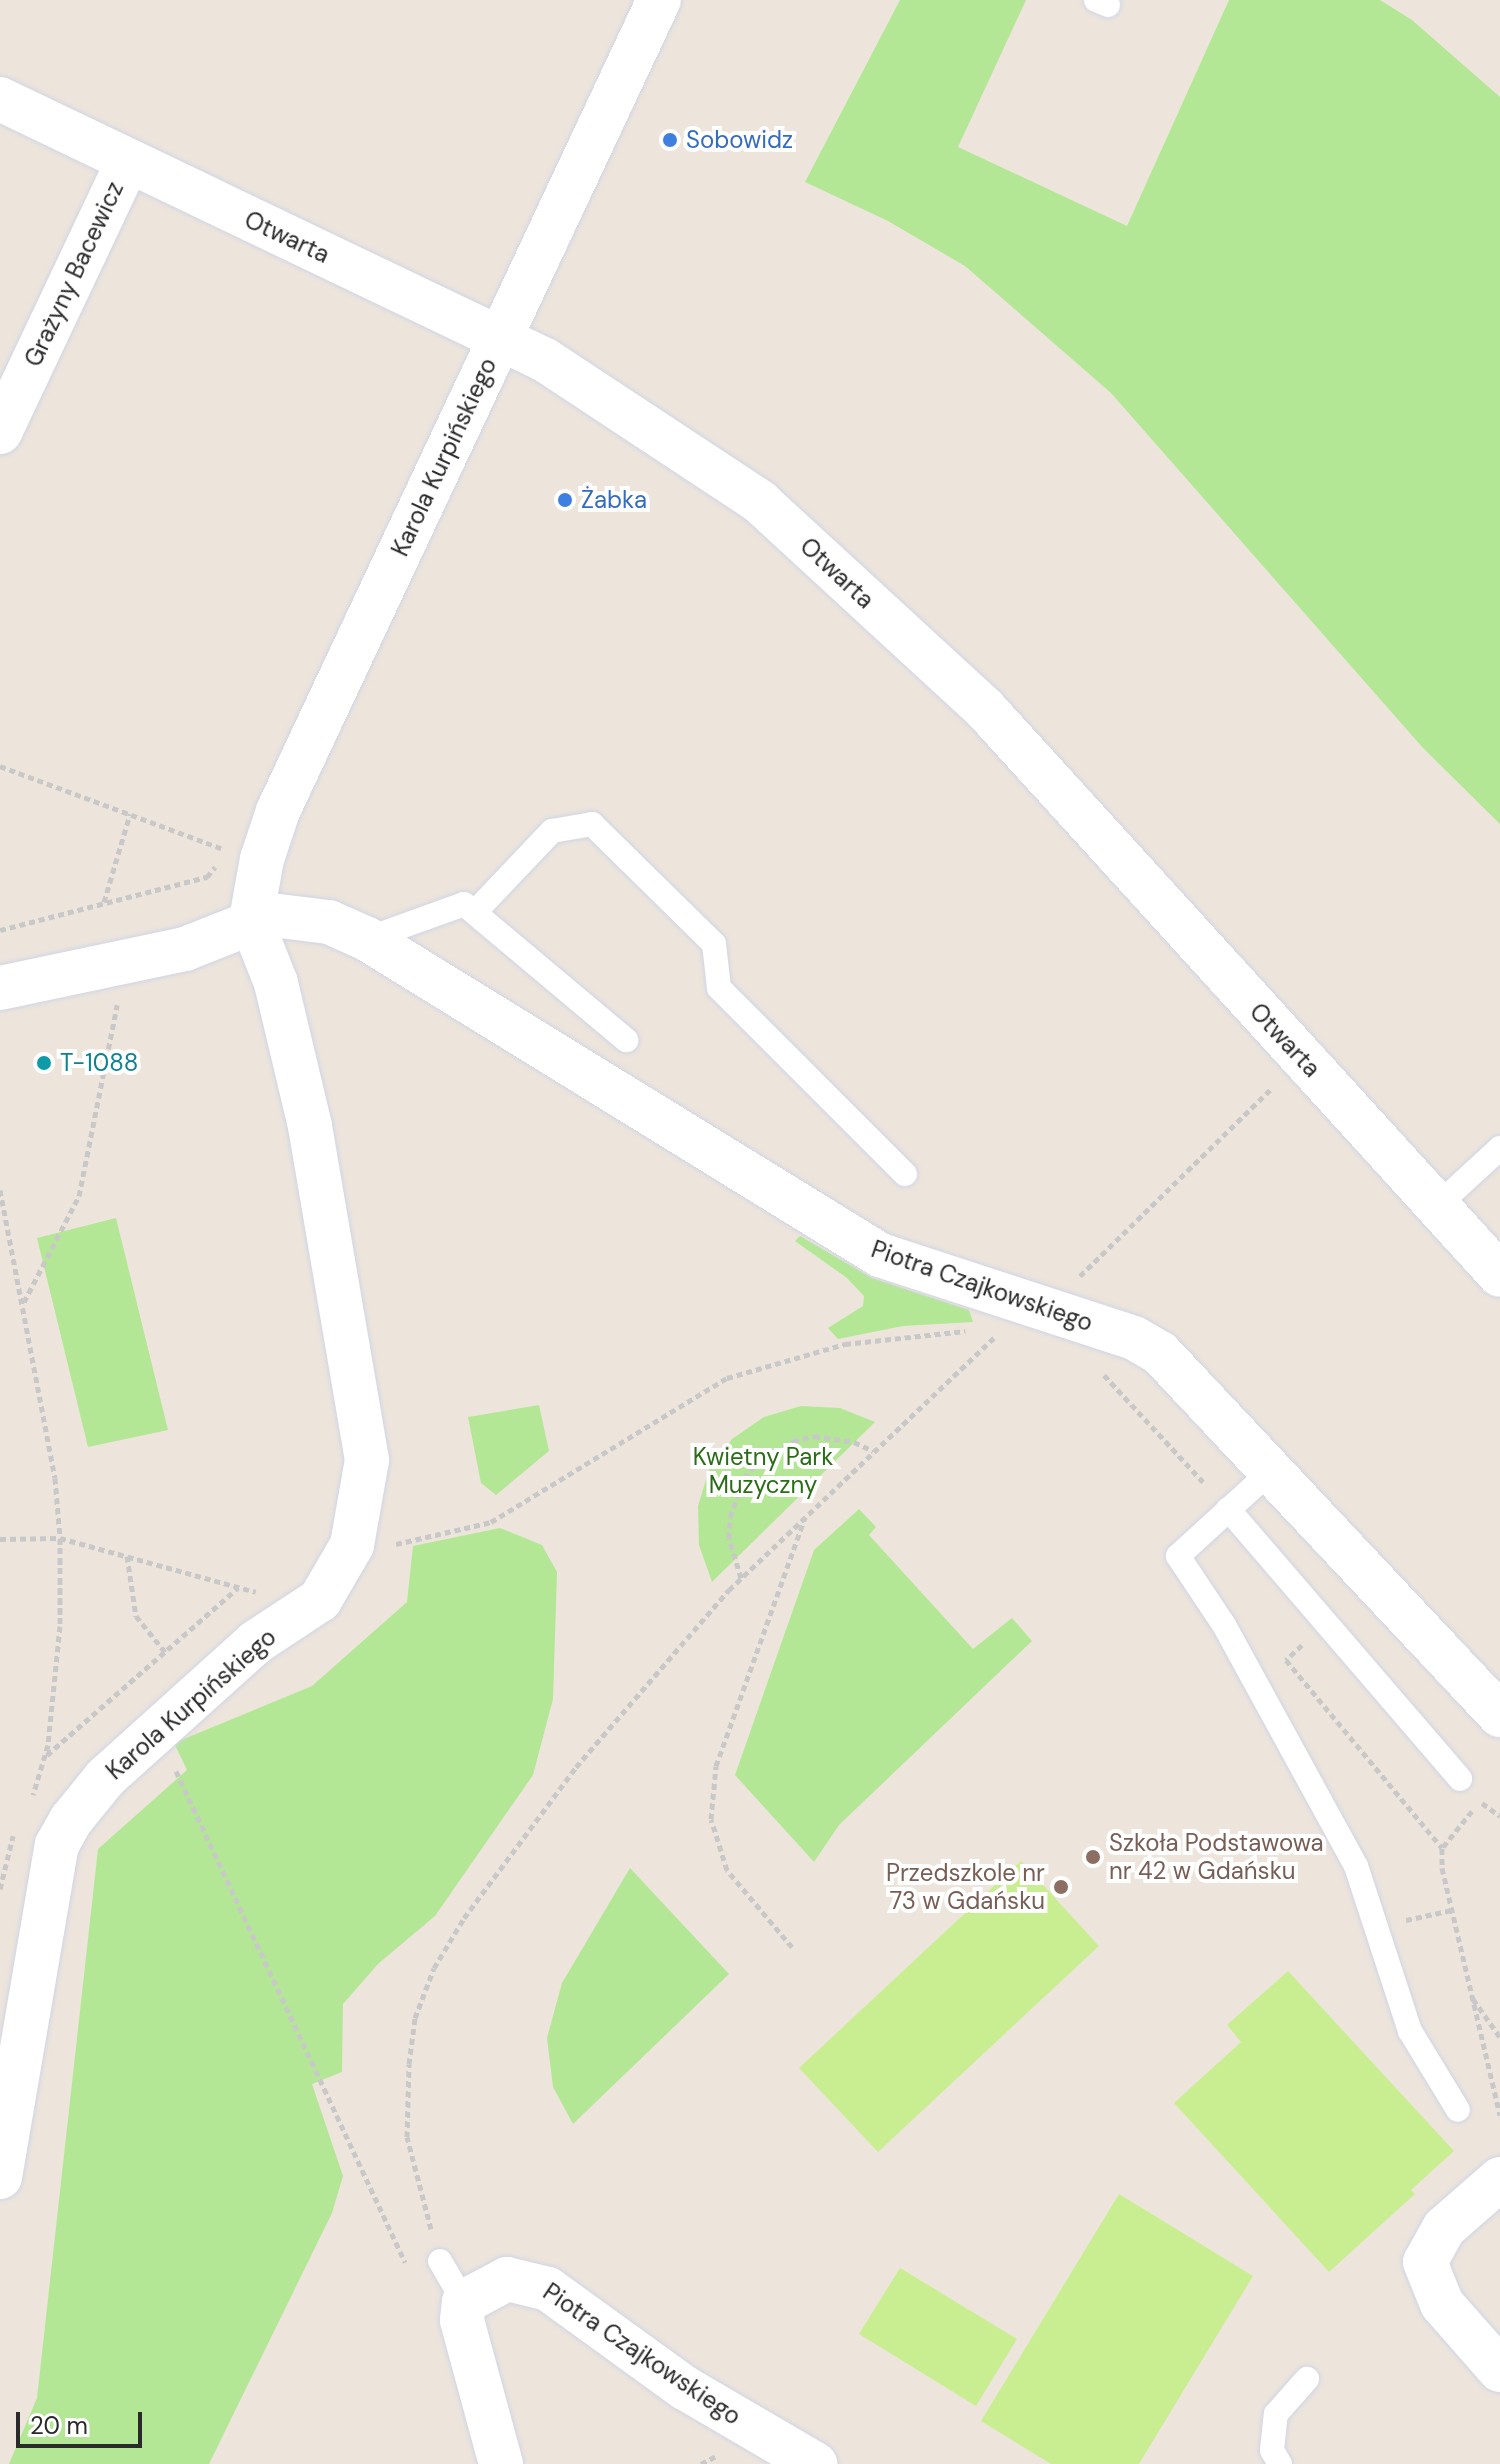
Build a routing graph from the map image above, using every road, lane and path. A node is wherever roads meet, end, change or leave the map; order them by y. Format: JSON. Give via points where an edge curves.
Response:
{"nodes":[{"id":1,"x":659,"y":0,"type":"edge"},
{"id":2,"x":0,"y":99,"type":"edge"},
{"id":3,"x":128,"y":161,"type":"junction"},
{"id":4,"x":500,"y":338,"type":"junction"},
{"id":5,"x":0,"y":432,"type":"edge"},
{"id":6,"x":0,"y":766,"type":"edge"},
{"id":7,"x":130,"y":814,"type":"junction"},
{"id":8,"x":104,"y":903,"type":"junction"},
{"id":9,"x":475,"y":912,"type":"junction"},
{"id":10,"x":251,"y":920,"type":"junction"},
{"id":11,"x":0,"y":930,"type":"edge"},
{"id":12,"x":367,"y":939,"type":"junction"},
{"id":13,"x":0,"y":988,"type":"edge"},
{"id":14,"x":120,"y":992,"type":"dead end"},
{"id":15,"x":626,"y":1040,"type":"dead end"},
{"id":16,"x":1285,"y":1076,"type":"dead end"},
{"id":17,"x":1500,"y":1148,"type":"edge"},
{"id":18,"x":905,"y":1174,"type":"dead end"},
{"id":19,"x":0,"y":1190,"type":"edge"},
{"id":20,"x":1437,"y":1206,"type":"junction"},
{"id":21,"x":1500,"y":1275,"type":"edge"},
{"id":22,"x":1072,"y":1286,"type":"dead end"},
{"id":23,"x":23,"y":1303,"type":"junction"},
{"id":24,"x":979,"y":1327,"type":"dead end"},
{"id":25,"x":1005,"y":1329,"type":"dead end"},
{"id":26,"x":1095,"y":1365,"type":"dead end"},
{"id":27,"x":873,"y":1451,"type":"junction"},
{"id":28,"x":1273,"y":1469,"type":"junction"},
{"id":29,"x":1228,"y":1509,"type":"junction"},
{"id":30,"x":807,"y":1513,"type":"junction"},
{"id":31,"x":60,"y":1538,"type":"junction"},
{"id":32,"x":0,"y":1539,"type":"edge"},
{"id":33,"x":386,"y":1546,"type":"dead end"},
{"id":34,"x":127,"y":1556,"type":"junction"},
{"id":35,"x":741,"y":1578,"type":"junction"},
{"id":36,"x":239,"y":1588,"type":"junction"},
{"id":37,"x":271,"y":1596,"type":"dead end"},
{"id":38,"x":1328,"y":1621,"type":"junction"},
{"id":39,"x":165,"y":1652,"type":"junction"},
{"id":40,"x":1500,"y":1715,"type":"edge"},
{"id":41,"x":44,"y":1757,"type":"junction"},
{"id":42,"x":178,"y":1776,"type":"dead end"},
{"id":43,"x":1460,"y":1779,"type":"dead end"},
{"id":44,"x":1480,"y":1801,"type":"dead end"},
{"id":45,"x":1488,"y":1809,"type":"dead end"},
{"id":46,"x":27,"y":1810,"type":"dead end"},
{"id":47,"x":1500,"y":1816,"type":"edge"},
{"id":48,"x":18,"y":1827,"type":"dead end"},
{"id":49,"x":1442,"y":1848,"type":"junction"},
{"id":50,"x":0,"y":1889,"type":"edge"},
{"id":51,"x":1452,"y":1910,"type":"junction"},
{"id":52,"x":1416,"y":1917,"type":"dead end"},
{"id":53,"x":792,"y":1947,"type":"dead end"},
{"id":54,"x":1472,"y":1998,"type":"junction"},
{"id":55,"x":1500,"y":2037,"type":"edge"},
{"id":56,"x":1458,"y":2110,"type":"dead end"},
{"id":57,"x":1500,"y":2115,"type":"edge"},
{"id":58,"x":0,"y":2177,"type":"edge"},
{"id":59,"x":1500,"y":2179,"type":"edge"},
{"id":60,"x":405,"y":2261,"type":"dead end"},
{"id":61,"x":440,"y":2261,"type":"joint"},
{"id":62,"x":464,"y":2302,"type":"junction"},
{"id":63,"x":1500,"y":2370,"type":"edge"},
{"id":64,"x":1307,"y":2379,"type":"dead end"},
{"id":65,"x":501,"y":2464,"type":"edge"},
{"id":66,"x":815,"y":2464,"type":"edge"},
{"id":67,"x":1280,"y":2464,"type":"edge"}],
"edges":[{"from":1,"to":4,"type":"street","name":"Karola Kurpińskiego"},
{"from":2,"to":3,"type":"street","name":"Otwarta"},
{"from":3,"to":4,"type":"street","name":"Otwarta"},
{"from":3,"to":5,"type":"street","name":"Grażyny Bacewicz"},
{"from":4,"to":10,"type":"street","name":"Karola Kurpińskiego","via":[[278,811]]},
{"from":4,"to":20,"type":"street","name":"Otwarta","via":[[545,360],[760,502],[974,699]]},
{"from":6,"to":7,"type":"path"},
{"from":7,"to":8,"type":"path"},
{"from":7,"to":8,"type":"path","via":[[227,851],[207,877]]},
{"from":8,"to":11,"type":"path"},
{"from":9,"to":12,"type":"lane","via":[[464,904]]},
{"from":9,"to":15,"type":"lane"},
{"from":9,"to":18,"type":"lane","via":[[552,831],[592,824],[714,944],[719,988]]},
{"from":10,"to":12,"type":"street","name":"Piotra Czajkowskiego","via":[[291,914],[329,922]]},
{"from":10,"to":13,"type":"street","via":[[185,949]]},
{"from":10,"to":58,"type":"street","name":"Karola Kurpińskiego","via":[[276,983],[310,1126],[367,1460],[362,1510],[352,1545],[320,1600],[256,1642],[105,1778],[64,1832],[40,1933]]},
{"from":12,"to":28,"type":"street","name":"Piotra Czajkowskiego","via":[[880,1255],[1134,1338],[1160,1353]]},
{"from":14,"to":23,"type":"path","via":[[79,1196]]},
{"from":16,"to":22,"type":"path","via":[[1087,1265]]},
{"from":17,"to":20,"type":"lane"},
{"from":19,"to":23,"type":"path"},
{"from":20,"to":21,"type":"street","name":"Otwarta"},
{"from":23,"to":31,"type":"path","via":[[55,1478]]},
{"from":24,"to":33,"type":"path","via":[[845,1344],[727,1378],[491,1522]]},
{"from":25,"to":27,"type":"path"},
{"from":26,"to":29,"type":"path"},
{"from":27,"to":30,"type":"path"},
{"from":27,"to":35,"type":"path","via":[[854,1442],[814,1436],[793,1441],[757,1462],[744,1478],[730,1517],[729,1538]]},
{"from":28,"to":29,"type":"lane"},
{"from":28,"to":40,"type":"street","name":"Piotra Czajkowskiego"},
{"from":29,"to":38,"type":"lane"},
{"from":29,"to":56,"type":"lane","via":[[1178,1556],[1224,1625],[1356,1866],[1410,2031]]},
{"from":30,"to":35,"type":"path"},
{"from":30,"to":53,"type":"path","via":[[716,1766],[711,1819],[727,1870]]},
{"from":31,"to":32,"type":"path"},
{"from":31,"to":34,"type":"path"},
{"from":31,"to":41,"type":"path","via":[[60,1626]]},
{"from":34,"to":36,"type":"path"},
{"from":34,"to":39,"type":"path","via":[[136,1616]]},
{"from":35,"to":61,"type":"path","via":[[576,1767],[464,1918],[434,1968],[415,2018],[407,2137]]},
{"from":36,"to":37,"type":"path"},
{"from":36,"to":39,"type":"path"},
{"from":38,"to":43,"type":"lane"},
{"from":38,"to":49,"type":"path","via":[[1286,1660]]},
{"from":39,"to":41,"type":"path"},
{"from":41,"to":46,"type":"path"},
{"from":42,"to":60,"type":"path"},
{"from":44,"to":49,"type":"path"},
{"from":45,"to":47,"type":"path"},
{"from":48,"to":50,"type":"path","via":[[7,1848]]},
{"from":49,"to":51,"type":"path"},
{"from":51,"to":52,"type":"path"},
{"from":51,"to":54,"type":"path"},
{"from":54,"to":55,"type":"path"},
{"from":54,"to":57,"type":"path"},
{"from":59,"to":63,"type":"street","via":[[1438,2235],[1425,2262],[1442,2304]]},
{"from":61,"to":62,"type":"lane"},
{"from":62,"to":65,"type":"street","via":[[465,2334]]},
{"from":62,"to":66,"type":"street","name":"Piotra Czajkowskiego","via":[[507,2279],[531,2281],[685,2388]]},
{"from":64,"to":67,"type":"lane","via":[[1276,2414],[1272,2450]]}]}
